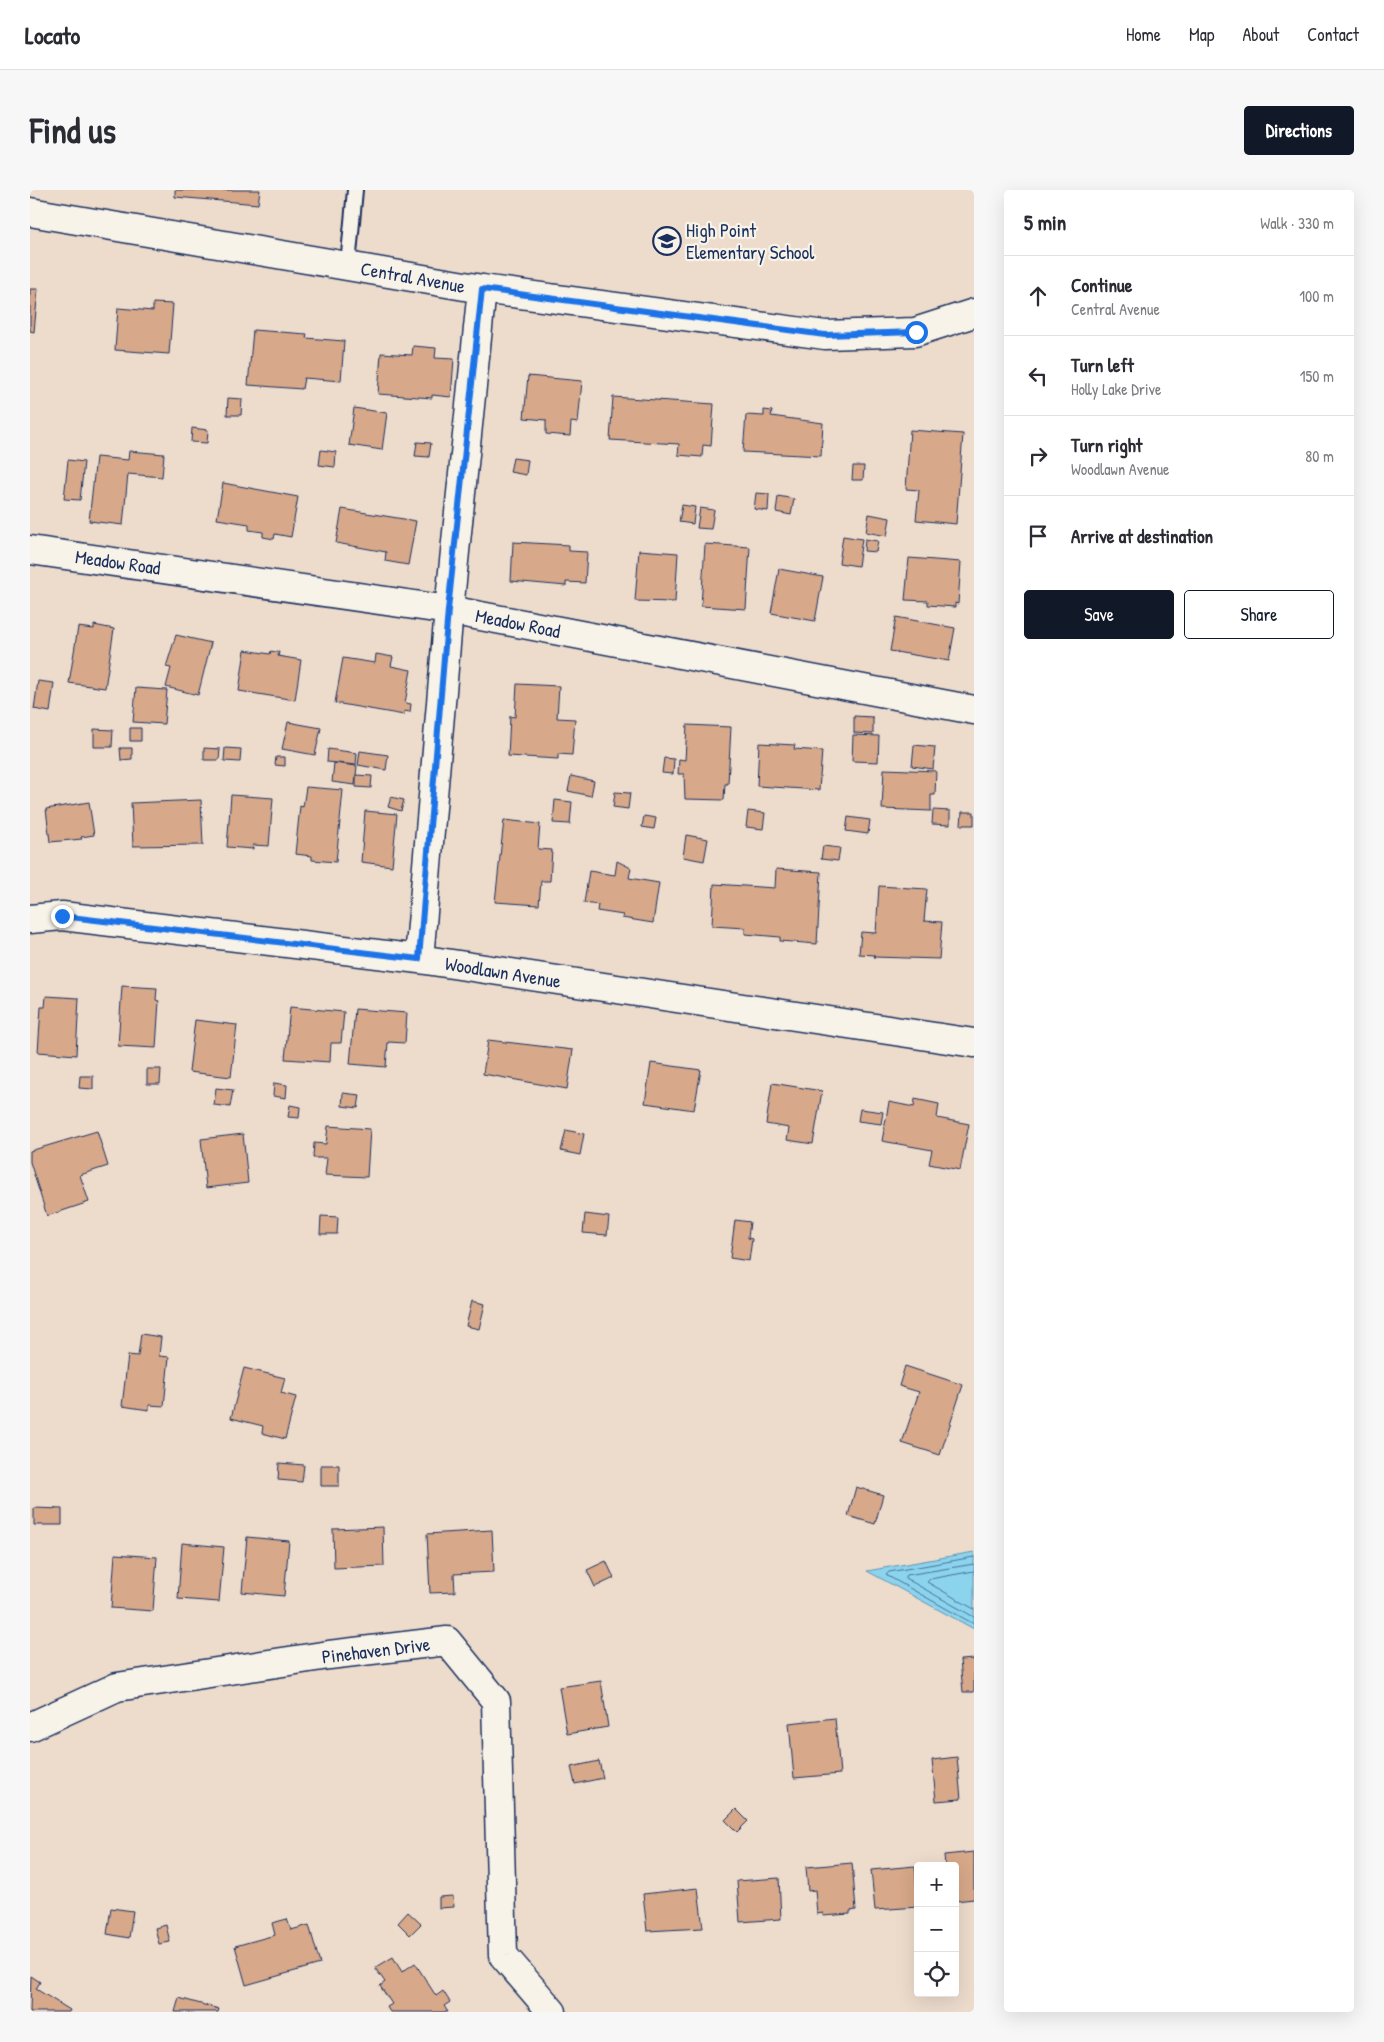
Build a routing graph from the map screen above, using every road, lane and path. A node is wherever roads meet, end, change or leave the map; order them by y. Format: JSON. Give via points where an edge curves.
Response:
{"nodes":[{"id":1,"x":355,"y":190,"type":"edge"},
{"id":2,"x":30,"y":212,"type":"edge"},
{"id":3,"x":348,"y":265,"type":"junction"},
{"id":4,"x":482,"y":289,"type":"junction"},
{"id":5,"x":974,"y":313,"type":"edge"},
{"id":6,"x":30,"y":550,"type":"edge"},
{"id":7,"x":448,"y":610,"type":"junction"},
{"id":8,"x":974,"y":710,"type":"edge"},
{"id":9,"x":30,"y":918,"type":"edge"},
{"id":10,"x":419,"y":959,"type":"junction"},
{"id":11,"x":974,"y":1043,"type":"edge"},
{"id":12,"x":30,"y":1727,"type":"edge"},
{"id":13,"x":552,"y":2012,"type":"edge"}],
"edges":[{"from":1,"to":3,"type":"lane"},
{"from":2,"to":3,"type":"street","name":"Central Avenue"},
{"from":3,"to":4,"type":"street","name":"Central Avenue"},
{"from":4,"to":5,"type":"street","name":"Central Avenue","via":[[825,335],[916,332]]},
{"from":4,"to":7,"type":"street"},
{"from":6,"to":7,"type":"street","name":"Meadow Road"},
{"from":7,"to":8,"type":"street","name":"Meadow Road"},
{"from":7,"to":10,"type":"street"},
{"from":9,"to":10,"type":"street","name":"Woodlawn Avenue","via":[[62,916]]},
{"from":10,"to":11,"type":"street","name":"Woodlawn Avenue"},
{"from":12,"to":13,"type":"street","name":"Pinehaven Drive","via":[[117,1687],[329,1655],[446,1642],[496,1701],[502,1955]]}]}
